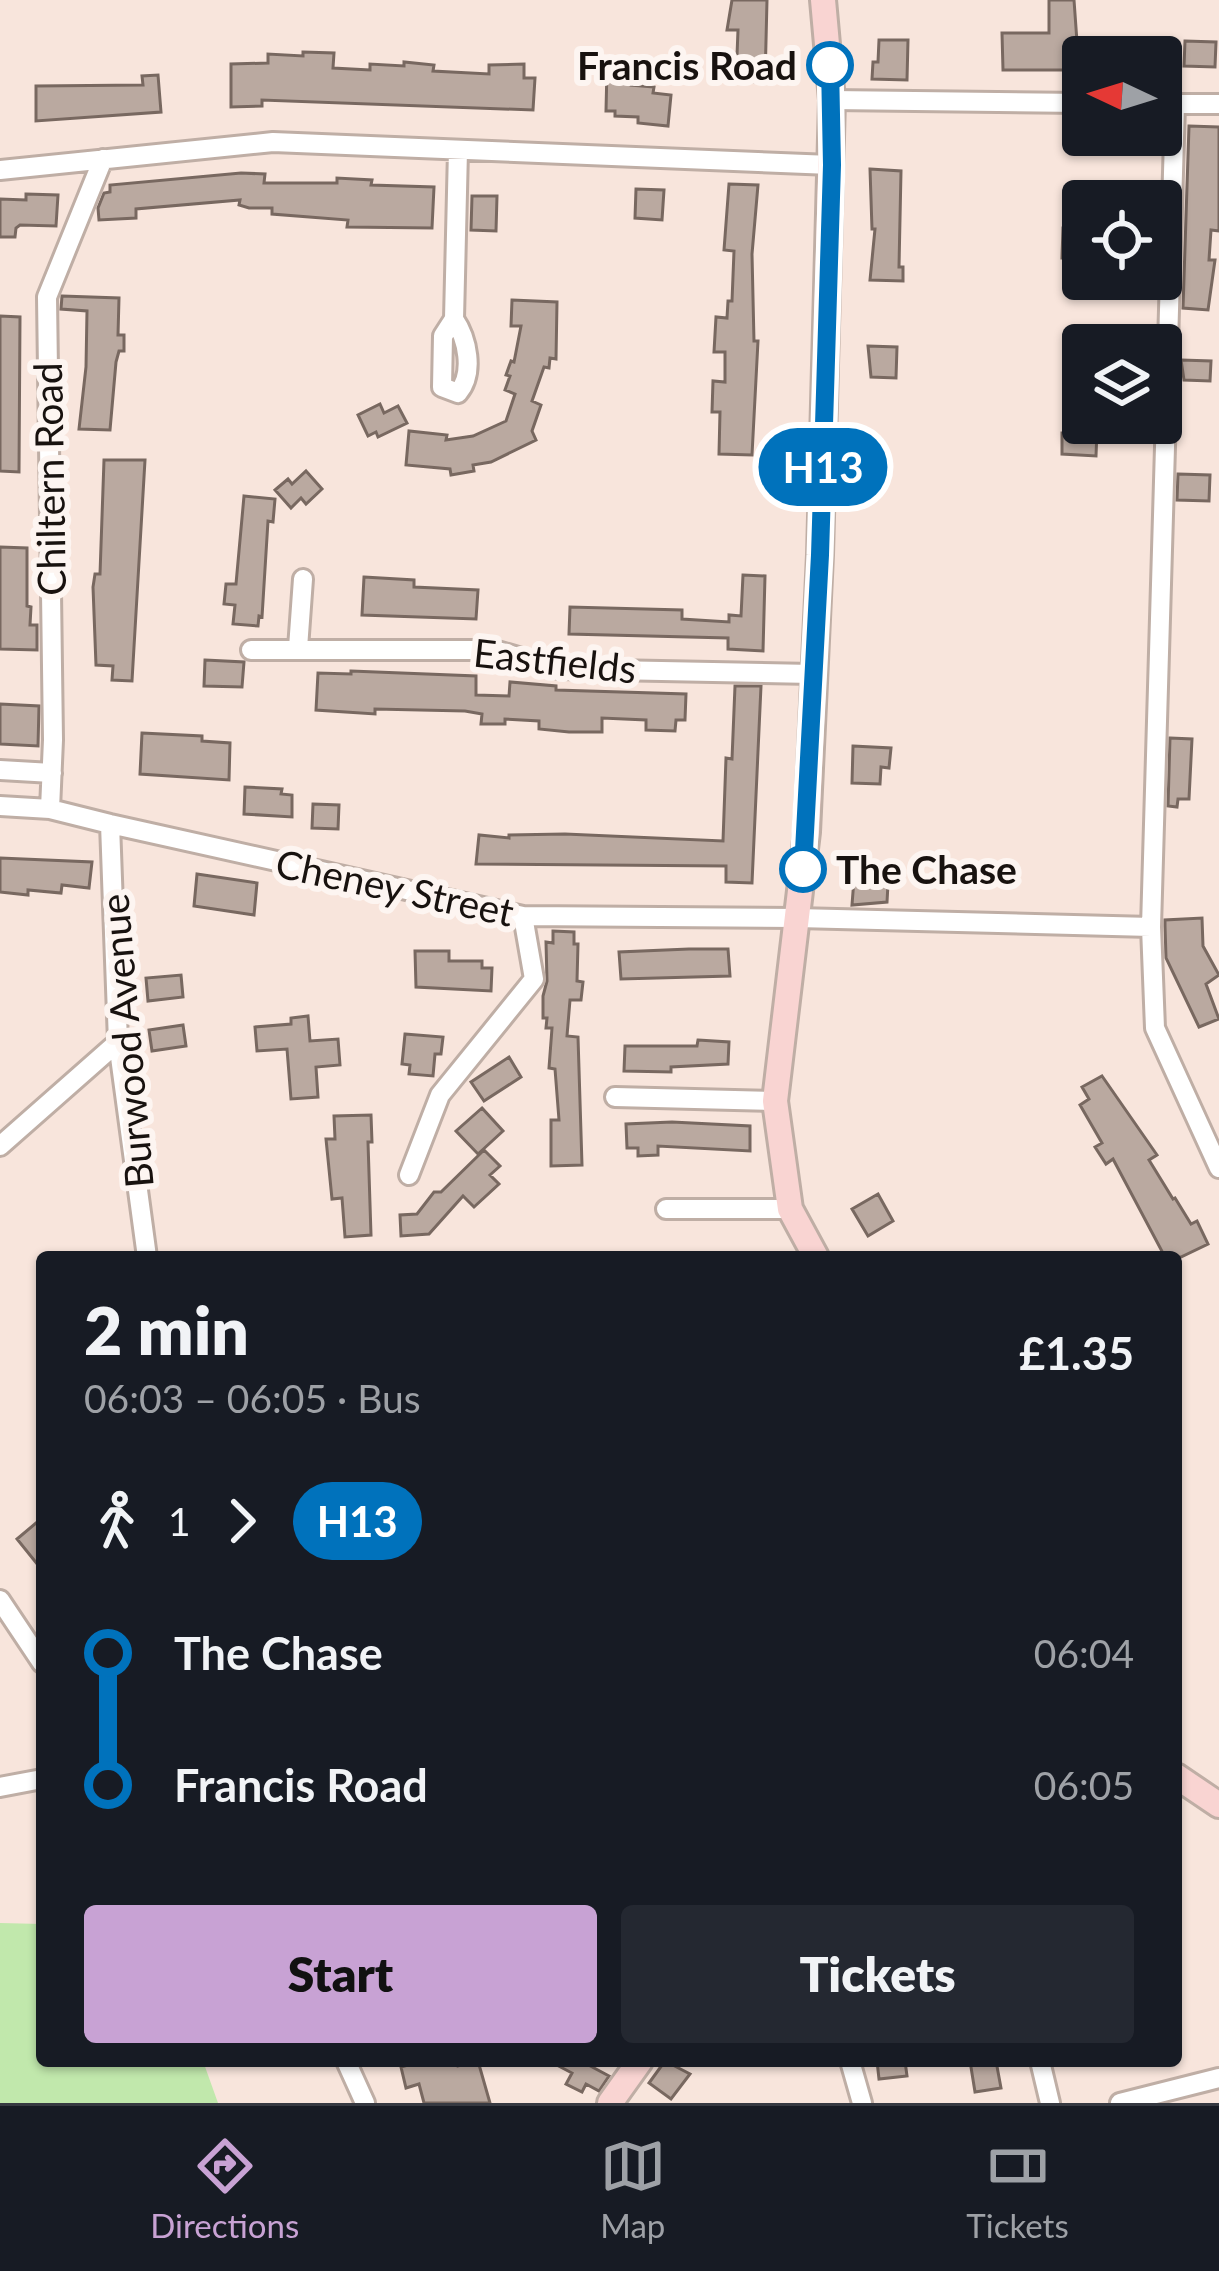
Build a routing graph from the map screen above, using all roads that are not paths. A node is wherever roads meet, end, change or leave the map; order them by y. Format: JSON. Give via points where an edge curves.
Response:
{"nodes":[{"id":1,"x":824,"y":0,"type":"edge"},
{"id":2,"x":832,"y":100,"type":"junction"},
{"id":3,"x":1062,"y":103,"type":"edge"},
{"id":4,"x":1182,"y":104,"type":"edge"},
{"id":5,"x":1219,"y":104,"type":"edge"},
{"id":6,"x":458,"y":150,"type":"junction"},
{"id":7,"x":1167,"y":156,"type":"edge"},
{"id":8,"x":103,"y":159,"type":"junction"},
{"id":9,"x":832,"y":165,"type":"junction"},
{"id":10,"x":0,"y":170,"type":"edge"},
{"id":11,"x":454,"y":319,"type":"dead end"},
{"id":12,"x":302,"y":579,"type":"dead end"},
{"id":13,"x":298,"y":648,"type":"junction"},
{"id":14,"x":250,"y":650,"type":"dead end"},
{"id":15,"x":813,"y":674,"type":"junction"},
{"id":16,"x":0,"y":770,"type":"edge"},
{"id":17,"x":52,"y":773,"type":"junction"},
{"id":18,"x":0,"y":806,"type":"edge"},
{"id":19,"x":50,"y":809,"type":"junction"},
{"id":20,"x":110,"y":824,"type":"junction"},
{"id":21,"x":523,"y":916,"type":"junction"},
{"id":22,"x":797,"y":918,"type":"junction"},
{"id":23,"x":1150,"y":927,"type":"junction"},
{"id":24,"x":118,"y":1042,"type":"junction"},
{"id":25,"x":615,"y":1096,"type":"dead end"},
{"id":26,"x":775,"y":1101,"type":"junction"},
{"id":27,"x":0,"y":1146,"type":"edge"},
{"id":28,"x":1219,"y":1168,"type":"edge"},
{"id":29,"x":410,"y":1175,"type":"dead end"},
{"id":30,"x":665,"y":1209,"type":"dead end"},
{"id":31,"x":790,"y":1209,"type":"junction"},
{"id":32,"x":146,"y":1251,"type":"edge"},
{"id":33,"x":813,"y":1251,"type":"edge"},
{"id":34,"x":0,"y":1600,"type":"edge"},
{"id":35,"x":36,"y":1656,"type":"edge"},
{"id":36,"x":36,"y":1780,"type":"edge"},
{"id":37,"x":1182,"y":1780,"type":"edge"},
{"id":38,"x":0,"y":1787,"type":"edge"},
{"id":39,"x":1219,"y":1804,"type":"edge"},
{"id":40,"x":349,"y":2067,"type":"edge"},
{"id":41,"x":636,"y":2067,"type":"edge"},
{"id":42,"x":852,"y":2067,"type":"edge"},
{"id":43,"x":1041,"y":2067,"type":"edge"},
{"id":44,"x":1219,"y":2078,"type":"edge"},
{"id":45,"x":365,"y":2103,"type":"edge"},
{"id":46,"x":610,"y":2103,"type":"edge"},
{"id":47,"x":862,"y":2103,"type":"edge"},
{"id":48,"x":1050,"y":2103,"type":"edge"},
{"id":49,"x":1120,"y":2103,"type":"edge"}],
"edges":[{"from":1,"to":2,"type":"street"},
{"from":2,"to":3,"type":"street"},
{"from":2,"to":9,"type":"street"},
{"from":4,"to":5,"type":"street"},
{"from":6,"to":8,"type":"street","via":[[273,142]]},
{"from":6,"to":9,"type":"street"},
{"from":6,"to":11,"type":"street"},
{"from":7,"to":23,"type":"street"},
{"from":8,"to":10,"type":"street"},
{"from":8,"to":17,"type":"street","name":"Chiltern Road","via":[[47,297]]},
{"from":9,"to":15,"type":"street"},
{"from":12,"to":13,"type":"street"},
{"from":13,"to":14,"type":"street","name":"Eastfields"},
{"from":13,"to":15,"type":"street","name":"Eastfields","via":[[494,650],[559,669]]},
{"from":15,"to":22,"type":"street"},
{"from":16,"to":17,"type":"street"},
{"from":17,"to":19,"type":"street","name":"Chiltern Road"},
{"from":18,"to":19,"type":"street","name":"Cheney Street"},
{"from":19,"to":20,"type":"street","name":"Cheney Street"},
{"from":20,"to":21,"type":"street","name":"Cheney Street"},
{"from":20,"to":24,"type":"street","name":"Burwood Avenue"},
{"from":21,"to":22,"type":"street","name":"Cheney Street"},
{"from":21,"to":29,"type":"street","via":[[534,979],[440,1094]]},
{"from":22,"to":23,"type":"street"},
{"from":22,"to":26,"type":"street"},
{"from":23,"to":28,"type":"street","via":[[1155,1028]]},
{"from":24,"to":27,"type":"street"},
{"from":24,"to":32,"type":"street","name":"Burwood Avenue"},
{"from":25,"to":26,"type":"street"},
{"from":26,"to":31,"type":"street"},
{"from":30,"to":31,"type":"street"},
{"from":31,"to":33,"type":"street"},
{"from":34,"to":35,"type":"street"},
{"from":36,"to":38,"type":"street"},
{"from":37,"to":39,"type":"street"},
{"from":40,"to":45,"type":"street"},
{"from":41,"to":46,"type":"street"},
{"from":42,"to":47,"type":"street"},
{"from":43,"to":48,"type":"street"},
{"from":44,"to":49,"type":"street"}]}
